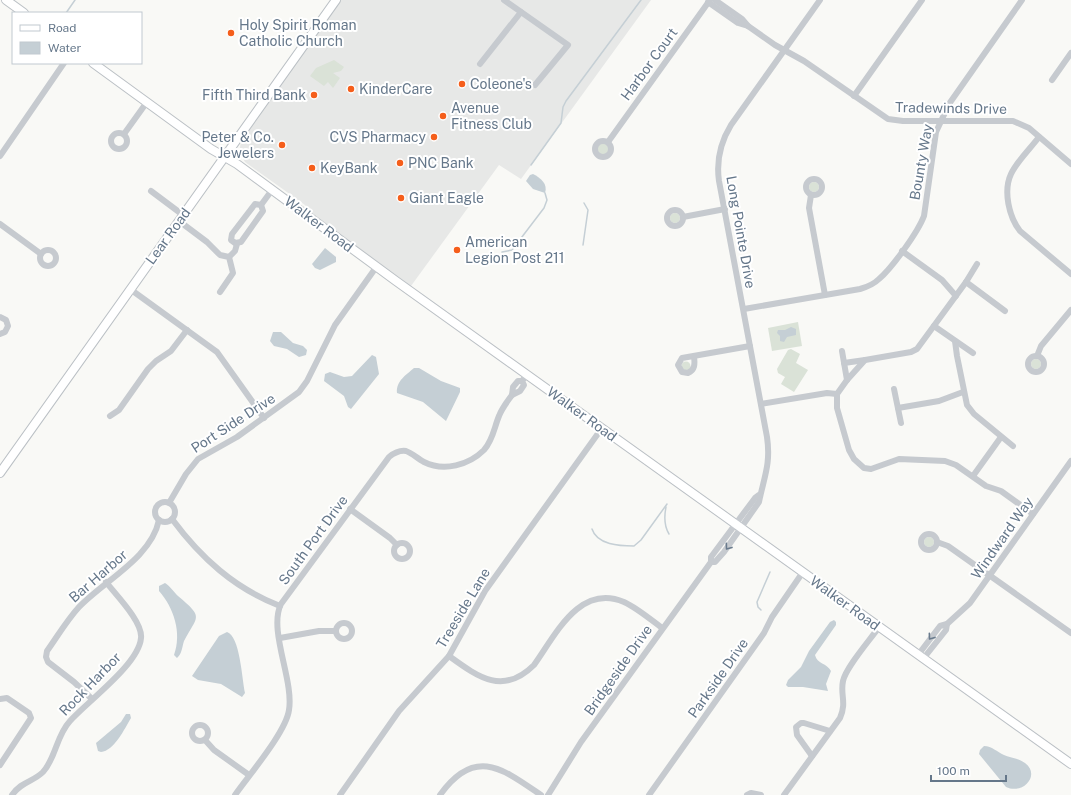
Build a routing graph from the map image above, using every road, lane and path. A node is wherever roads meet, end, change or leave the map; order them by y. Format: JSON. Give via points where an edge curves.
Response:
{"nodes":[{"id":1,"x":6,"y":0,"type":"edge"},
{"id":2,"x":336,"y":0,"type":"edge"},
{"id":3,"x":504,"y":0,"type":"edge"},
{"id":4,"x":715,"y":0,"type":"edge"},
{"id":5,"x":820,"y":0,"type":"edge"},
{"id":6,"x":922,"y":0,"type":"edge"},
{"id":7,"x":1022,"y":0,"type":"edge"},
{"id":8,"x":709,"y":1,"type":"edge"},
{"id":9,"x":23,"y":12,"type":"edge"},
{"id":10,"x":521,"y":12,"type":"junction"},
{"id":11,"x":748,"y":26,"type":"junction"},
{"id":12,"x":784,"y":50,"type":"junction"},
{"id":13,"x":1071,"y":53,"type":"edge"},
{"id":14,"x":63,"y":64,"type":"edge"},
{"id":15,"x":94,"y":64,"type":"edge"},
{"id":16,"x":480,"y":64,"type":"dead end"},
{"id":17,"x":1052,"y":80,"type":"dead end"},
{"id":18,"x":535,"y":85,"type":"dead end"},
{"id":19,"x":854,"y":96,"type":"junction"},
{"id":20,"x":147,"y":102,"type":"junction"},
{"id":21,"x":940,"y":120,"type":"junction"},
{"id":22,"x":124,"y":134,"type":"dead end"},
{"id":23,"x":1039,"y":137,"type":"junction"},
{"id":24,"x":608,"y":142,"type":"dead end"},
{"id":25,"x":0,"y":156,"type":"edge"},
{"id":26,"x":224,"y":157,"type":"junction"},
{"id":27,"x":1071,"y":164,"type":"edge"},
{"id":28,"x":272,"y":190,"type":"junction"},
{"id":29,"x":151,"y":191,"type":"dead end"},
{"id":30,"x":811,"y":195,"type":"dead end"},
{"id":31,"x":261,"y":205,"type":"junction"},
{"id":32,"x":725,"y":209,"type":"junction"},
{"id":33,"x":683,"y":217,"type":"dead end"},
{"id":34,"x":181,"y":218,"type":"junction"},
{"id":35,"x":0,"y":224,"type":"edge"},
{"id":36,"x":237,"y":244,"type":"junction"},
{"id":37,"x":902,"y":251,"type":"junction"},
{"id":38,"x":41,"y":254,"type":"dead end"},
{"id":39,"x":229,"y":257,"type":"junction"},
{"id":40,"x":977,"y":264,"type":"dead end"},
{"id":41,"x":376,"y":266,"type":"junction"},
{"id":42,"x":1071,"y":274,"type":"edge"},
{"id":43,"x":966,"y":282,"type":"junction"},
{"id":44,"x":130,"y":289,"type":"junction"},
{"id":45,"x":220,"y":292,"type":"dead end"},
{"id":46,"x":825,"y":295,"type":"junction"},
{"id":47,"x":956,"y":296,"type":"junction"},
{"id":48,"x":744,"y":310,"type":"junction"},
{"id":49,"x":1071,"y":310,"type":"edge"},
{"id":50,"x":1006,"y":311,"type":"dead end"},
{"id":51,"x":0,"y":317,"type":"edge"},
{"id":52,"x":934,"y":326,"type":"junction"},
{"id":53,"x":187,"y":330,"type":"junction"},
{"id":54,"x":0,"y":334,"type":"edge"},
{"id":55,"x":955,"y":341,"type":"junction"},
{"id":56,"x":750,"y":346,"type":"junction"},
{"id":57,"x":842,"y":351,"type":"dead end"},
{"id":58,"x":974,"y":353,"type":"dead end"},
{"id":59,"x":694,"y":356,"type":"dead end"},
{"id":60,"x":1037,"y":356,"type":"dead end"},
{"id":61,"x":865,"y":360,"type":"junction"},
{"id":62,"x":844,"y":363,"type":"junction"},
{"id":63,"x":525,"y":378,"type":"junction"},
{"id":64,"x":847,"y":380,"type":"junction"},
{"id":65,"x":894,"y":390,"type":"dead end"},
{"id":66,"x":963,"y":392,"type":"junction"},
{"id":67,"x":837,"y":394,"type":"junction"},
{"id":68,"x":761,"y":404,"type":"junction"},
{"id":69,"x":898,"y":408,"type":"junction"},
{"id":70,"x":110,"y":416,"type":"dead end"},
{"id":71,"x":264,"y":418,"type":"junction"},
{"id":72,"x":901,"y":423,"type":"dead end"},
{"id":73,"x":602,"y":428,"type":"junction"},
{"id":74,"x":1001,"y":436,"type":"junction"},
{"id":75,"x":1013,"y":446,"type":"dead end"},
{"id":76,"x":1071,"y":461,"type":"edge"},
{"id":77,"x":0,"y":473,"type":"edge"},
{"id":78,"x":973,"y":476,"type":"junction"},
{"id":79,"x":169,"y":503,"type":"junction"},
{"id":80,"x":350,"y":509,"type":"junction"},
{"id":81,"x":1034,"y":514,"type":"junction"},
{"id":82,"x":172,"y":519,"type":"junction"},
{"id":83,"x":160,"y":520,"type":"junction"},
{"id":84,"x":738,"y":526,"type":"junction"},
{"id":85,"x":937,"y":542,"type":"dead end"},
{"id":86,"x":397,"y":545,"type":"dead end"},
{"id":87,"x":803,"y":572,"type":"junction"},
{"id":88,"x":989,"y":576,"type":"junction"},
{"id":89,"x":106,"y":582,"type":"junction"},
{"id":90,"x":280,"y":606,"type":"junction"},
{"id":91,"x":879,"y":627,"type":"junction"},
{"id":92,"x":662,"y":628,"type":"junction"},
{"id":93,"x":336,"y":631,"type":"dead end"},
{"id":94,"x":1071,"y":633,"type":"edge"},
{"id":95,"x":280,"y":638,"type":"junction"},
{"id":96,"x":449,"y":656,"type":"junction"},
{"id":97,"x":921,"y":657,"type":"junction"},
{"id":98,"x":0,"y":699,"type":"edge"},
{"id":99,"x":92,"y":699,"type":"junction"},
{"id":100,"x":830,"y":731,"type":"junction"},
{"id":101,"x":205,"y":740,"type":"dead end"},
{"id":102,"x":812,"y":756,"type":"junction"},
{"id":103,"x":1071,"y":764,"type":"edge"},
{"id":104,"x":0,"y":765,"type":"edge"},
{"id":105,"x":249,"y":775,"type":"junction"},
{"id":106,"x":12,"y":795,"type":"edge"},
{"id":107,"x":235,"y":795,"type":"edge"},
{"id":108,"x":340,"y":795,"type":"edge"},
{"id":109,"x":440,"y":795,"type":"edge"},
{"id":110,"x":541,"y":795,"type":"edge"},
{"id":111,"x":548,"y":795,"type":"edge"},
{"id":112,"x":649,"y":795,"type":"edge"},
{"id":113,"x":747,"y":795,"type":"edge"},
{"id":114,"x":761,"y":795,"type":"edge"},
{"id":115,"x":784,"y":795,"type":"edge"}],
"edges":[{"from":1,"to":9,"type":"street"},
{"from":2,"to":26,"type":"street","name":"Lear Road"},
{"from":3,"to":10,"type":"street"},
{"from":4,"to":11,"type":"street","name":"Tradewinds Drive"},
{"from":5,"to":12,"type":"street","name":"Long Pointe Drive"},
{"from":6,"to":19,"type":"street"},
{"from":7,"to":21,"type":"street","name":"Bounty Way"},
{"from":8,"to":11,"type":"street","name":"Tradewinds Drive","via":[[738,23]]},
{"from":8,"to":24,"type":"street","name":"Harbor Court"},
{"from":10,"to":16,"type":"street"},
{"from":10,"to":18,"type":"street","via":[[568,45]]},
{"from":11,"to":12,"type":"street","name":"Tradewinds Drive"},
{"from":12,"to":19,"type":"street","name":"Tradewinds Drive"},
{"from":12,"to":32,"type":"street","name":"Long Pointe Drive","via":[[722,141],[718,171]]},
{"from":13,"to":17,"type":"street"},
{"from":14,"to":25,"type":"street"},
{"from":15,"to":20,"type":"street","name":"Walker Road"},
{"from":19,"to":21,"type":"street","name":"Tradewinds Drive","via":[[888,119]]},
{"from":20,"to":22,"type":"street"},
{"from":20,"to":26,"type":"street","name":"Walker Road"},
{"from":21,"to":23,"type":"street","name":"Tradewinds Drive","via":[[1009,120],[1026,126]]},
{"from":21,"to":37,"type":"street","name":"Bounty Way","via":[[924,216]]},
{"from":23,"to":27,"type":"street","name":"Tradewinds Drive"},
{"from":23,"to":42,"type":"street","via":[[1010,175],[1010,210],[1020,231]]},
{"from":26,"to":28,"type":"street","name":"Walker Road"},
{"from":26,"to":34,"type":"street","name":"Lear Road"},
{"from":28,"to":31,"type":"street"},
{"from":28,"to":41,"type":"street","name":"Walker Road"},
{"from":29,"to":34,"type":"street"},
{"from":30,"to":46,"type":"street","via":[[809,208]]},
{"from":31,"to":36,"type":"street","via":[[262,211]]},
{"from":31,"to":36,"type":"street","via":[[253,205],[232,234],[231,240]]},
{"from":32,"to":33,"type":"street"},
{"from":32,"to":48,"type":"street","name":"Long Pointe Drive"},
{"from":34,"to":39,"type":"street","via":[[217,254]]},
{"from":34,"to":44,"type":"street","name":"Lear Road"},
{"from":35,"to":38,"type":"street"},
{"from":36,"to":39,"type":"street"},
{"from":37,"to":46,"type":"street","name":"Bounty Way","via":[[885,274],[872,284],[860,289]]},
{"from":37,"to":47,"type":"street","via":[[942,280]]},
{"from":39,"to":45,"type":"street","via":[[233,273]]},
{"from":40,"to":43,"type":"street"},
{"from":41,"to":63,"type":"street","name":"Walker Road"},
{"from":41,"to":71,"type":"street","name":"Port Side Drive","via":[[335,325],[304,386],[294,397]]},
{"from":43,"to":47,"type":"street"},
{"from":43,"to":50,"type":"street"},
{"from":44,"to":53,"type":"street"},
{"from":44,"to":77,"type":"street","name":"Lear Road"},
{"from":46,"to":48,"type":"street","name":"Bounty Way"},
{"from":47,"to":52,"type":"street"},
{"from":48,"to":56,"type":"street","name":"Long Pointe Drive"},
{"from":49,"to":60,"type":"street","via":[[1041,346]]},
{"from":51,"to":54,"type":"street","via":[[6,320],[8,326],[6,332]]},
{"from":52,"to":55,"type":"street"},
{"from":52,"to":61,"type":"street","via":[[914,351]]},
{"from":53,"to":70,"type":"street","via":[[171,351],[148,369],[119,410]]},
{"from":53,"to":71,"type":"street","via":[[222,356]]},
{"from":55,"to":58,"type":"street"},
{"from":55,"to":66,"type":"street"},
{"from":56,"to":59,"type":"street"},
{"from":56,"to":68,"type":"street","name":"Long Pointe Drive"},
{"from":57,"to":62,"type":"street"},
{"from":61,"to":62,"type":"street"},
{"from":61,"to":64,"type":"street"},
{"from":62,"to":64,"type":"street"},
{"from":63,"to":73,"type":"street","name":"Walker Road"},
{"from":63,"to":80,"type":"street","name":"South Port Drive","via":[[514,385],[512,395],[500,414],[490,442],[477,456],[463,464],[441,467],[423,462],[408,452],[397,452],[387,459]]},
{"from":64,"to":67,"type":"street"},
{"from":65,"to":69,"type":"street"},
{"from":66,"to":69,"type":"street","via":[[939,401]]},
{"from":66,"to":74,"type":"street","via":[[972,412]]},
{"from":67,"to":68,"type":"street","via":[[827,393]]},
{"from":67,"to":78,"type":"street","via":[[837,408],[849,450],[864,468],[871,469],[899,459],[941,460],[956,465]]},
{"from":68,"to":84,"type":"street","name":"Long Pointe Drive","via":[[768,443],[766,478],[759,495]]},
{"from":69,"to":72,"type":"street"},
{"from":71,"to":79,"type":"street","name":"Port Side Drive","via":[[198,459]]},
{"from":73,"to":84,"type":"street","name":"Walker Road"},
{"from":73,"to":96,"type":"street","name":"Treeside Lane","via":[[485,591]]},
{"from":74,"to":75,"type":"street"},
{"from":74,"to":78,"type":"street"},
{"from":76,"to":81,"type":"street","name":"Windward Way"},
{"from":78,"to":81,"type":"street","via":[[986,486],[1001,491]]},
{"from":79,"to":82,"type":"street","via":[[175,510]]},
{"from":79,"to":83,"type":"street","name":"Port Side Drive","via":[[160,503],[155,508],[155,515]]},
{"from":80,"to":86,"type":"street"},
{"from":80,"to":90,"type":"street","name":"South Port Drive"},
{"from":81,"to":88,"type":"street","name":"Windward Way"},
{"from":82,"to":83,"type":"street","via":[[166,522]]},
{"from":82,"to":90,"type":"street","via":[[195,549],[215,567],[249,592]]},
{"from":83,"to":89,"type":"street","name":"Bar Harbor","via":[[151,542],[140,556]]},
{"from":84,"to":87,"type":"street","name":"Walker Road"},
{"from":84,"to":92,"type":"street","name":"Bridgeside Drive","one_way":true,"via":[[711,557],[711,562]]},
{"from":85,"to":88,"type":"street","via":[[948,546]]},
{"from":87,"to":91,"type":"street","name":"Walker Road"},
{"from":87,"to":112,"type":"street","name":"Parkside Drive","via":[[764,633]]},
{"from":88,"to":94,"type":"street"},
{"from":88,"to":97,"type":"street","name":"Windward Way","via":[[967,607],[936,631]]},
{"from":89,"to":99,"type":"street","name":"Rock Harbor","via":[[138,625],[142,637],[138,650],[125,667]]},
{"from":89,"to":99,"type":"street","name":"Bar Harbor","via":[[78,608],[46,657],[48,662]]},
{"from":90,"to":95,"type":"street","name":"South Port Drive","via":[[277,624]]},
{"from":91,"to":97,"type":"street","name":"Walker Road"},
{"from":91,"to":100,"type":"street","via":[[845,676],[842,687],[842,712]]},
{"from":92,"to":96,"type":"street","via":[[625,602],[602,598],[587,602],[573,611],[534,665],[514,679],[502,681],[483,678]]},
{"from":92,"to":111,"type":"street","name":"Bridgeside Drive","via":[[581,742]]},
{"from":93,"to":95,"type":"street","via":[[319,631]]},
{"from":95,"to":105,"type":"street","name":"South Port Drive","via":[[289,696],[289,714],[282,729]]},
{"from":96,"to":108,"type":"street","name":"Treeside Lane","via":[[400,711]]},
{"from":97,"to":103,"type":"street","name":"Walker Road"},
{"from":98,"to":104,"type":"street","via":[[7,698],[29,713],[32,718]]},
{"from":99,"to":106,"type":"street","name":"Rock Harbor","via":[[70,720],[61,733],[46,768],[20,785]]},
{"from":100,"to":102,"type":"street"},
{"from":100,"to":102,"type":"street","via":[[804,723],[796,727],[797,735]]},
{"from":101,"to":105,"type":"street","via":[[214,750]]},
{"from":102,"to":115,"type":"street"},
{"from":105,"to":107,"type":"street","name":"South Port Drive"},
{"from":109,"to":110,"type":"street","via":[[460,774],[474,768],[490,767],[506,771]]},
{"from":113,"to":114,"type":"street"}]}
